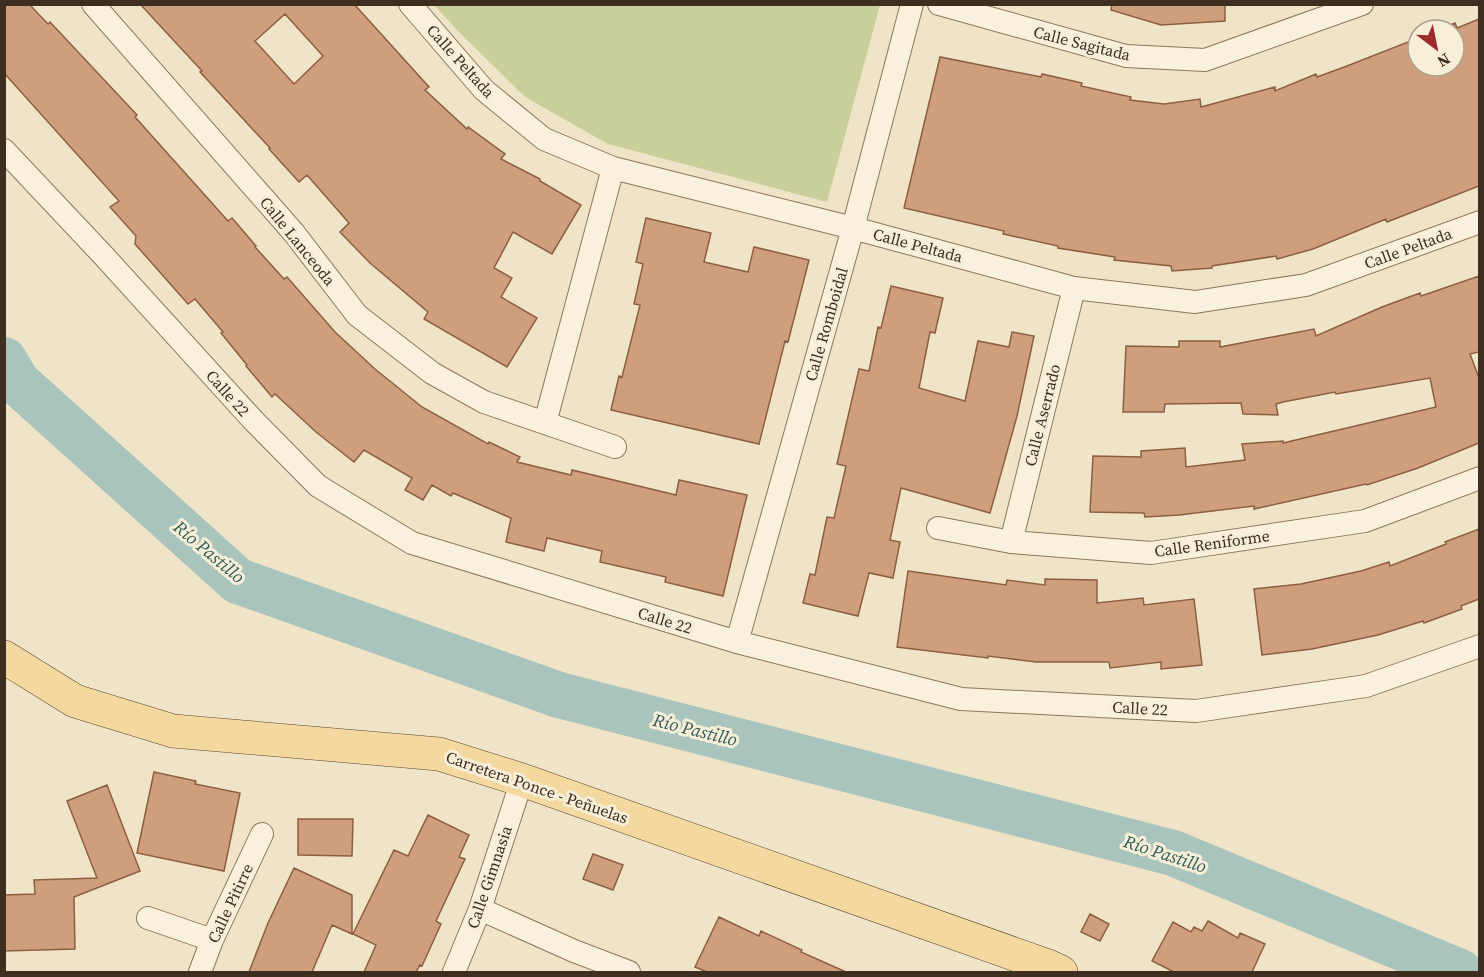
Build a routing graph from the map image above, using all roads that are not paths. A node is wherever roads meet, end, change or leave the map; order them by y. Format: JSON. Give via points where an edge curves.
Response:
{"nodes":[{"id":1,"x":93,"y":4,"type":"edge"},
{"id":2,"x":410,"y":4,"type":"edge"},
{"id":3,"x":912,"y":4,"type":"edge"},
{"id":4,"x":939,"y":4,"type":"edge"},
{"id":5,"x":1362,"y":4,"type":"edge"},
{"id":6,"x":4,"y":150,"type":"edge"},
{"id":7,"x":613,"y":168,"type":"junction"},
{"id":8,"x":1479,"y":222,"type":"edge"},
{"id":9,"x":853,"y":228,"type":"junction"},
{"id":10,"x":1074,"y":288,"type":"junction"},
{"id":11,"x":545,"y":423,"type":"junction"},
{"id":12,"x":615,"y":447,"type":"dead end"},
{"id":13,"x":1479,"y":478,"type":"edge"},
{"id":14,"x":938,"y":528,"type":"dead end"},
{"id":15,"x":1011,"y":542,"type":"junction"},
{"id":16,"x":737,"y":642,"type":"junction"},
{"id":17,"x":1479,"y":646,"type":"edge"},
{"id":18,"x":4,"y":657,"type":"edge"},
{"id":19,"x":522,"y":780,"type":"junction"},
{"id":20,"x":262,"y":834,"type":"dead end"},
{"id":21,"x":480,"y":909,"type":"junction"},
{"id":22,"x":148,"y":918,"type":"dead end"},
{"id":23,"x":212,"y":940,"type":"junction"},
{"id":24,"x":200,"y":972,"type":"edge"},
{"id":25,"x":454,"y":972,"type":"edge"},
{"id":26,"x":628,"y":972,"type":"edge"},
{"id":27,"x":1061,"y":972,"type":"edge"}],
"edges":[{"from":1,"to":11,"type":"street","name":"Calle Lanceoda","via":[[294,234],[357,315],[432,373],[484,402]]},
{"from":2,"to":7,"type":"street","name":"Calle Peltada","via":[[484,90],[543,139]]},
{"from":3,"to":9,"type":"street","name":"Calle Romboidal"},
{"from":4,"to":5,"type":"street","name":"Calle Sagitada","via":[[1126,57],[1204,60]]},
{"from":6,"to":16,"type":"street","name":"Calle 22","via":[[318,486],[412,543]]},
{"from":7,"to":9,"type":"street","name":"Calle Peltada"},
{"from":7,"to":11,"type":"street"},
{"from":8,"to":10,"type":"street","name":"Calle Peltada","via":[[1306,285],[1196,302]]},
{"from":9,"to":10,"type":"street","name":"Calle Peltada"},
{"from":9,"to":16,"type":"street","name":"Calle Romboidal"},
{"from":10,"to":15,"type":"street","name":"Calle Aserrado"},
{"from":11,"to":12,"type":"street","name":"Calle Lanceoda"},
{"from":13,"to":15,"type":"street","name":"Calle Reniforme","via":[[1365,521],[1151,553]]},
{"from":14,"to":15,"type":"street","name":"Calle Reniforme"},
{"from":16,"to":17,"type":"street","name":"Calle 22","via":[[961,699],[1196,711],[1366,686]]},
{"from":18,"to":19,"type":"main road","name":"Carretera Ponce - Peñuelas","via":[[75,701],[173,731],[440,754]]},
{"from":19,"to":21,"type":"street","name":"Calle Gimnasia"},
{"from":19,"to":27,"type":"main road","name":"Carretera Ponce - Peñuelas"},
{"from":20,"to":23,"type":"street","name":"Calle Pitirre"},
{"from":21,"to":25,"type":"street","name":"Calle Gimnasia"},
{"from":21,"to":26,"type":"street"},
{"from":22,"to":23,"type":"street"},
{"from":23,"to":24,"type":"street","name":"Calle Pitirre"}]}
